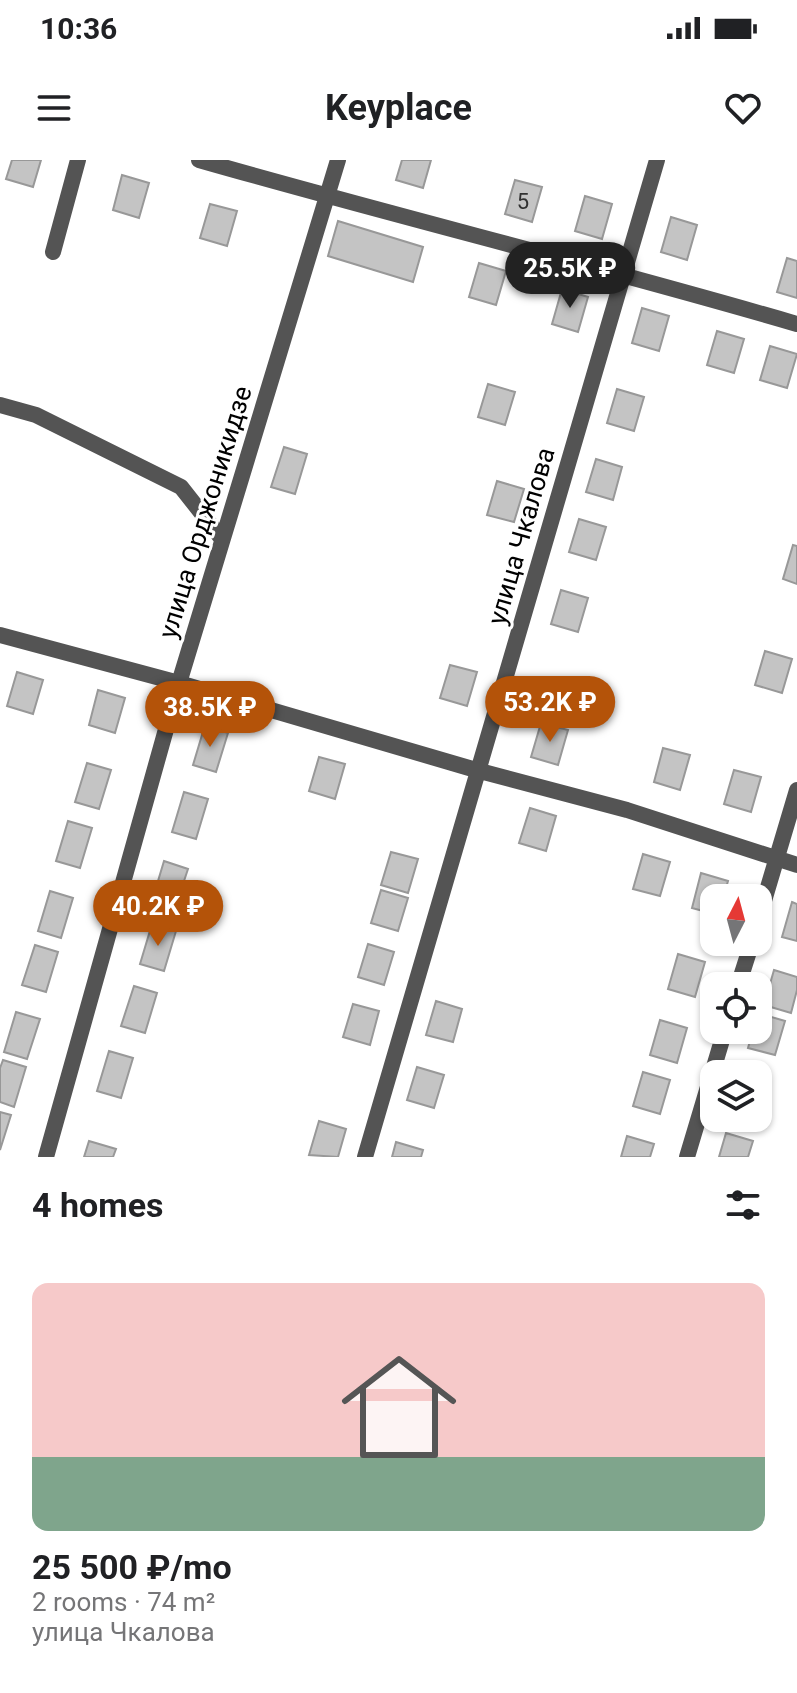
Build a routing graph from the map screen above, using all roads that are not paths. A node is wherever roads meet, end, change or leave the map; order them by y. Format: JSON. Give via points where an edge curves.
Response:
{"nodes":[{"id":1,"x":78,"y":160,"type":"edge"},
{"id":2,"x":199,"y":160,"type":"edge"},
{"id":3,"x":338,"y":160,"type":"edge"},
{"id":4,"x":657,"y":160,"type":"edge"},
{"id":5,"x":327,"y":196,"type":"junction"},
{"id":6,"x":53,"y":252,"type":"dead end"},
{"id":7,"x":623,"y":273,"type":"junction"},
{"id":8,"x":797,"y":324,"type":"edge"},
{"id":9,"x":0,"y":405,"type":"edge"},
{"id":10,"x":222,"y":539,"type":"junction"},
{"id":11,"x":0,"y":635,"type":"edge"},
{"id":12,"x":179,"y":683,"type":"junction"},
{"id":13,"x":476,"y":770,"type":"junction"},
{"id":14,"x":797,"y":790,"type":"edge"},
{"id":15,"x":776,"y":859,"type":"junction"},
{"id":16,"x":797,"y":865,"type":"edge"},
{"id":17,"x":769,"y":884,"type":"edge"},
{"id":18,"x":721,"y":1044,"type":"edge"},
{"id":19,"x":46,"y":1157,"type":"edge"},
{"id":20,"x":365,"y":1157,"type":"edge"},
{"id":21,"x":687,"y":1157,"type":"edge"}],
"edges":[{"from":1,"to":6,"type":"street"},
{"from":2,"to":5,"type":"street"},
{"from":3,"to":5,"type":"street","name":"улица Орджоникидзе"},
{"from":4,"to":7,"type":"street","name":"улица Чкалова"},
{"from":5,"to":7,"type":"street"},
{"from":5,"to":10,"type":"street","name":"улица Орджоникидзе"},
{"from":7,"to":8,"type":"street"},
{"from":7,"to":13,"type":"street","name":"улица Чкалова"},
{"from":9,"to":10,"type":"street","via":[[36,415],[181,487]]},
{"from":10,"to":12,"type":"street","name":"улица Орджоникидзе"},
{"from":11,"to":12,"type":"street"},
{"from":12,"to":13,"type":"street"},
{"from":12,"to":19,"type":"street","name":"улица Орджоникидзе"},
{"from":13,"to":15,"type":"street","via":[[627,810]]},
{"from":13,"to":20,"type":"street","name":"улица Чкалова"},
{"from":14,"to":15,"type":"street"},
{"from":15,"to":16,"type":"street"},
{"from":15,"to":17,"type":"street"},
{"from":18,"to":21,"type":"street"}]}
